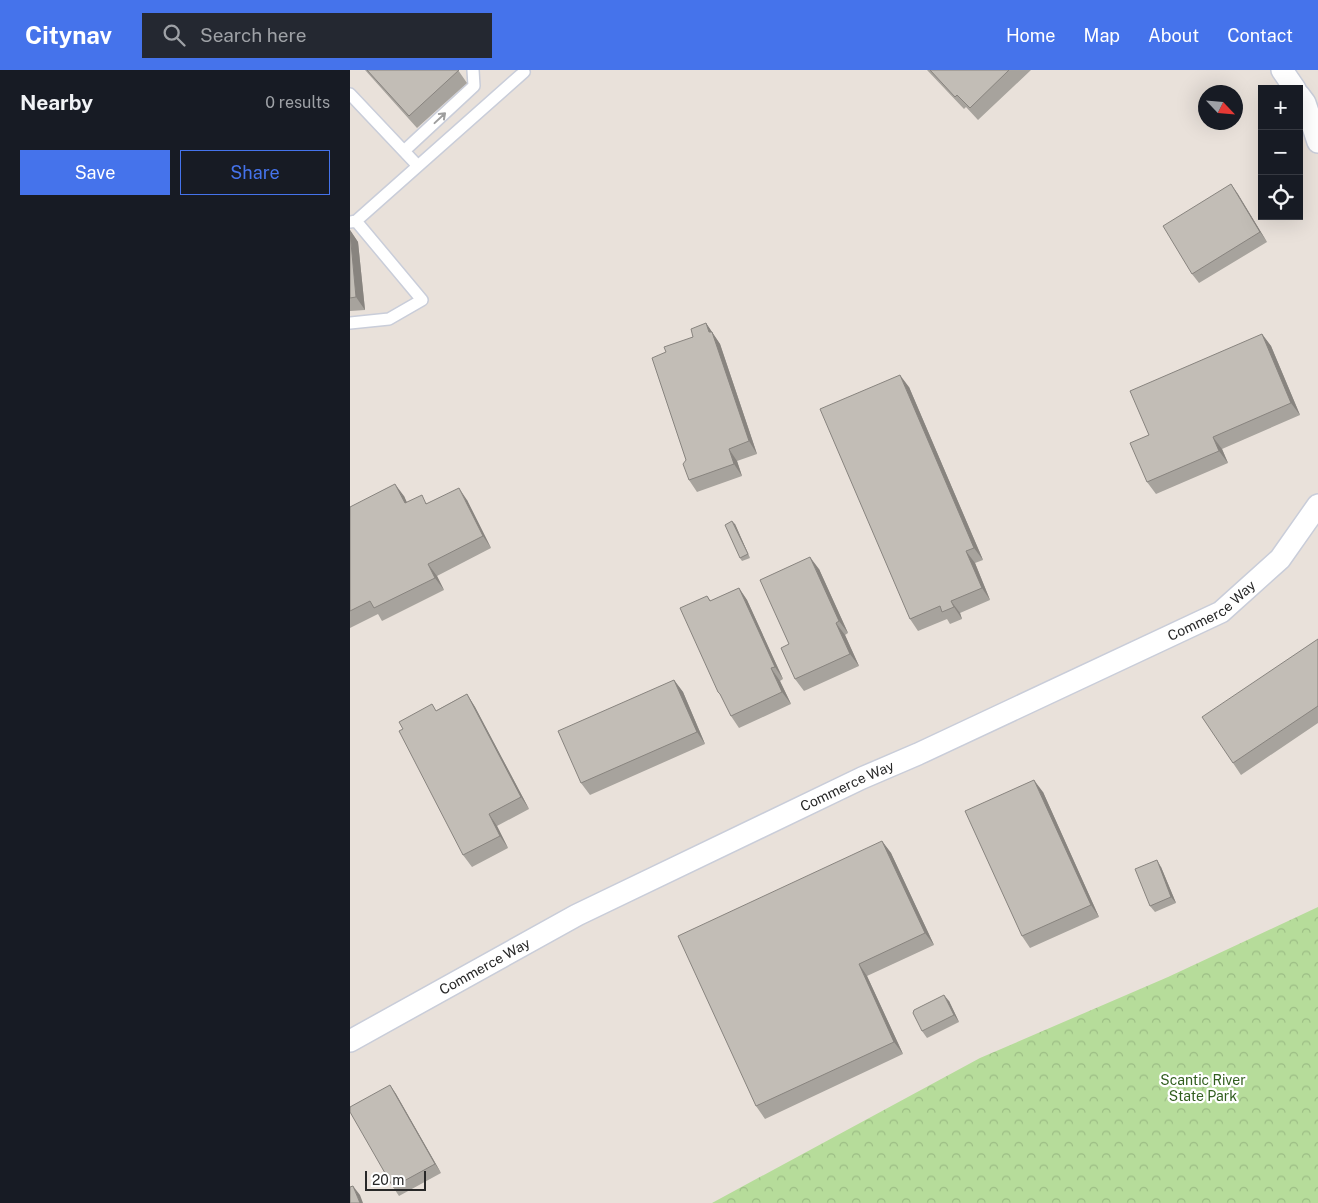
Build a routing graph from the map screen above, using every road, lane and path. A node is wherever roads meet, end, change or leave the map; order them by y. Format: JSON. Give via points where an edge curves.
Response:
{"nodes":[{"id":1,"x":473,"y":70,"type":"edge"},
{"id":2,"x":523,"y":70,"type":"edge"},
{"id":3,"x":1282,"y":70,"type":"edge"},
{"id":4,"x":1292,"y":85,"type":"edge"},
{"id":5,"x":350,"y":94,"type":"edge"},
{"id":6,"x":1303,"y":100,"type":"edge"},
{"id":7,"x":1318,"y":142,"type":"edge"},
{"id":8,"x":404,"y":151,"type":"junction"},
{"id":9,"x":418,"y":166,"type":"junction"},
{"id":10,"x":353,"y":222,"type":"edge"},
{"id":11,"x":350,"y":323,"type":"edge"},
{"id":12,"x":1318,"y":505,"type":"edge"},
{"id":13,"x":350,"y":1041,"type":"edge"}],
"edges":[{"from":8,"to":1,"type":"lane","one_way":true,"via":[[474,86]]},
{"from":2,"to":9,"type":"lane"},
{"from":3,"to":4,"type":"street"},
{"from":5,"to":8,"type":"lane"},
{"from":6,"to":7,"type":"street"},
{"from":8,"to":9,"type":"lane"},
{"from":9,"to":10,"type":"lane"},
{"from":10,"to":11,"type":"lane","via":[[422,300],[389,319]]},
{"from":12,"to":13,"type":"street","name":"Commerce Way","via":[[1280,560],[1221,612],[577,914]]}]}
